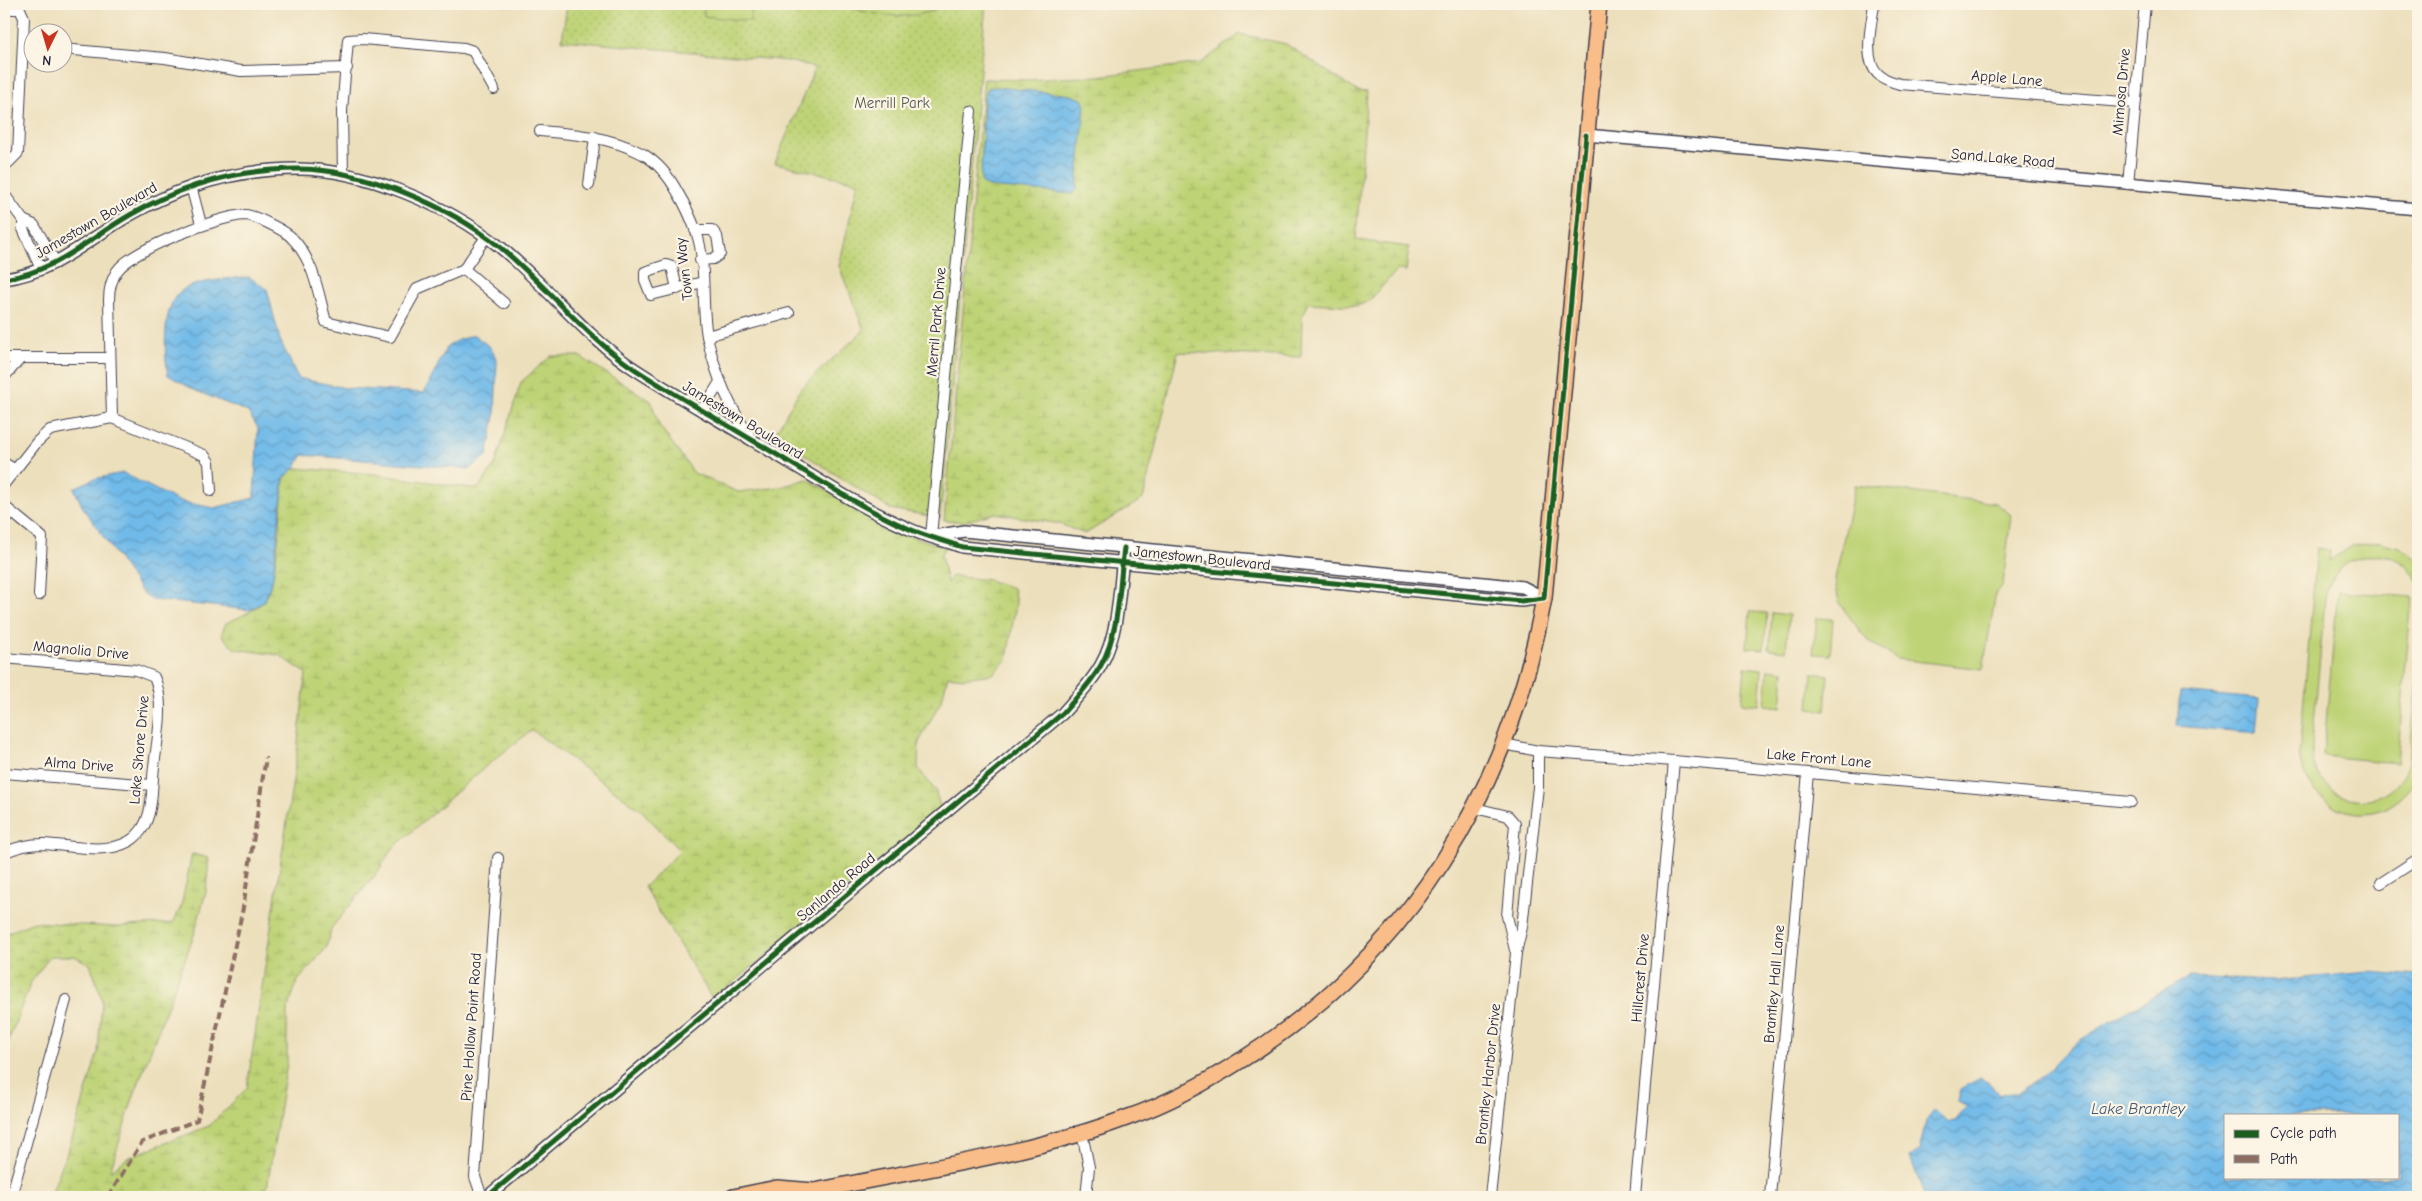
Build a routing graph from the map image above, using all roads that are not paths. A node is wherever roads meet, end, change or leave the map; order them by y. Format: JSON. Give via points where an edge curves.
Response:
{"nodes":[{"id":1,"x":1599,"y":4,"type":"edge"},
{"id":2,"x":1874,"y":4,"type":"edge"},
{"id":3,"x":2145,"y":4,"type":"edge"},
{"id":4,"x":4,"y":9,"type":"edge"},
{"id":5,"x":72,"y":50,"type":"edge"},
{"id":6,"x":347,"y":68,"type":"junction"},
{"id":7,"x":494,"y":89,"type":"dead end"},
{"id":8,"x":2135,"y":103,"type":"junction"},
{"id":9,"x":971,"y":111,"type":"dead end"},
{"id":10,"x":540,"y":131,"type":"dead end"},
{"id":11,"x":1586,"y":135,"type":"junction"},
{"id":12,"x":595,"y":137,"type":"junction"},
{"id":13,"x":4,"y":167,"type":"edge"},
{"id":14,"x":343,"y":174,"type":"junction"},
{"id":15,"x":2128,"y":184,"type":"junction"},
{"id":16,"x":589,"y":185,"type":"dead end"},
{"id":17,"x":191,"y":186,"type":"junction"},
{"id":18,"x":4,"y":194,"type":"edge"},
{"id":19,"x":2418,"y":209,"type":"edge"},
{"id":20,"x":23,"y":220,"type":"junction"},
{"id":21,"x":201,"y":224,"type":"junction"},
{"id":22,"x":695,"y":230,"type":"junction"},
{"id":23,"x":486,"y":237,"type":"junction"},
{"id":24,"x":700,"y":260,"type":"junction"},
{"id":25,"x":56,"y":263,"type":"junction"},
{"id":26,"x":41,"y":269,"type":"junction"},
{"id":27,"x":464,"y":270,"type":"junction"},
{"id":28,"x":4,"y":279,"type":"edge"},
{"id":29,"x":703,"y":282,"type":"junction"},
{"id":30,"x":677,"y":289,"type":"junction"},
{"id":31,"x":504,"y":303,"type":"dead end"},
{"id":32,"x":789,"y":313,"type":"dead end"},
{"id":33,"x":707,"y":336,"type":"junction"},
{"id":34,"x":4,"y":358,"type":"edge"},
{"id":35,"x":21,"y":358,"type":"junction"},
{"id":36,"x":110,"y":358,"type":"junction"},
{"id":37,"x":4,"y":377,"type":"edge"},
{"id":38,"x":720,"y":382,"type":"junction"},
{"id":39,"x":702,"y":411,"type":"junction"},
{"id":40,"x":112,"y":418,"type":"junction"},
{"id":41,"x":753,"y":440,"type":"junction"},
{"id":42,"x":4,"y":463,"type":"edge"},
{"id":43,"x":14,"y":469,"type":"junction"},
{"id":44,"x":4,"y":484,"type":"edge"},
{"id":45,"x":211,"y":491,"type":"dead end"},
{"id":46,"x":4,"y":506,"type":"edge"},
{"id":47,"x":931,"y":536,"type":"junction"},
{"id":48,"x":1124,"y":548,"type":"junction"},
{"id":49,"x":1122,"y":562,"type":"junction"},
{"id":50,"x":39,"y":595,"type":"dead end"},
{"id":51,"x":1544,"y":598,"type":"junction"},
{"id":52,"x":4,"y":658,"type":"edge"},
{"id":53,"x":154,"y":677,"type":"joint"},
{"id":54,"x":1504,"y":744,"type":"junction"},
{"id":55,"x":1538,"y":751,"type":"junction"},
{"id":56,"x":1674,"y":761,"type":"junction"},
{"id":57,"x":4,"y":773,"type":"edge"},
{"id":58,"x":1808,"y":773,"type":"junction"},
{"id":59,"x":152,"y":785,"type":"junction"},
{"id":60,"x":2131,"y":802,"type":"dead end"},
{"id":61,"x":1475,"y":808,"type":"junction"},
{"id":62,"x":4,"y":853,"type":"edge"},
{"id":63,"x":498,"y":858,"type":"dead end"},
{"id":64,"x":2418,"y":859,"type":"edge"},
{"id":65,"x":2380,"y":883,"type":"dead end"},
{"id":66,"x":1516,"y":953,"type":"junction"},
{"id":67,"x":66,"y":1000,"type":"dead end"},
{"id":68,"x":1082,"y":1133,"type":"junction"},
{"id":69,"x":809,"y":1194,"type":"edge"},
{"id":70,"x":11,"y":1197,"type":"edge"},
{"id":71,"x":482,"y":1197,"type":"edge"},
{"id":72,"x":487,"y":1197,"type":"edge"},
{"id":73,"x":733,"y":1197,"type":"edge"},
{"id":74,"x":1086,"y":1197,"type":"edge"},
{"id":75,"x":1490,"y":1197,"type":"edge"},
{"id":76,"x":1635,"y":1197,"type":"edge"},
{"id":77,"x":1770,"y":1197,"type":"edge"}],
"edges":[{"from":1,"to":11,"type":"main road"},
{"from":2,"to":8,"type":"street","name":"Apple Lane","via":[[1870,55],[1878,74],[1900,84]]},
{"from":3,"to":8,"type":"street","name":"Mimosa Drive"},
{"from":4,"to":13,"type":"street","via":[[20,9],[24,18],[18,153]]},
{"from":5,"to":6,"type":"street","via":[[166,58],[241,72]]},
{"from":6,"to":7,"type":"street","via":[[348,40],[464,48],[472,51]]},
{"from":6,"to":14,"type":"street","via":[[342,111]]},
{"from":8,"to":15,"type":"street","name":"Mimosa Drive"},
{"from":9,"to":47,"type":"street","name":"Merril Park Drive"},
{"from":10,"to":12,"type":"street","name":"Town Way"},
{"from":11,"to":15,"type":"street","name":"Sand Lake Road"},
{"from":11,"to":51,"type":"main road"},
{"from":12,"to":16,"type":"street"},
{"from":12,"to":22,"type":"street","name":"Town Way","via":[[616,142],[644,155],[669,177]]},
{"from":14,"to":17,"type":"street","name":"Jamestown Boulevard","via":[[300,169],[259,171]]},
{"from":14,"to":23,"type":"street","name":"Jamestown Boulevard","via":[[417,196]]},
{"from":15,"to":19,"type":"street","name":"Sand Lake Road"},
{"from":17,"to":21,"type":"street"},
{"from":17,"to":25,"type":"street","name":"Jamestown Boulevard","via":[[128,216]]},
{"from":18,"to":20,"type":"street"},
{"from":20,"to":25,"type":"street","via":[[34,224]]},
{"from":20,"to":26,"type":"street","via":[[23,229]]},
{"from":21,"to":27,"type":"street","via":[[246,215],[291,236],[311,264],[326,322],[390,337],[417,289]]},
{"from":21,"to":36,"type":"street","via":[[117,270],[109,293]]},
{"from":22,"to":24,"type":"street","name":"Town Way"},
{"from":22,"to":24,"type":"street","via":[[712,230],[717,236],[720,254],[713,259]]},
{"from":23,"to":27,"type":"street"},
{"from":23,"to":39,"type":"street","name":"Jamestown Boulevard","via":[[628,364]]},
{"from":24,"to":29,"type":"street","name":"Town Way"},
{"from":25,"to":26,"type":"street","name":"Jamestown Boulevard"},
{"from":26,"to":28,"type":"street","name":"Jamestown Boulevard"},
{"from":27,"to":31,"type":"street"},
{"from":29,"to":30,"type":"street"},
{"from":29,"to":33,"type":"street","name":"Town Way"},
{"from":30,"to":30,"type":"street","via":[[651,295],[644,280],[645,272],[666,265],[674,270]]},
{"from":32,"to":33,"type":"street"},
{"from":33,"to":38,"type":"street","name":"Town Way"},
{"from":34,"to":35,"type":"street"},
{"from":35,"to":36,"type":"street"},
{"from":35,"to":37,"type":"street"},
{"from":36,"to":40,"type":"street"},
{"from":38,"to":39,"type":"street"},
{"from":38,"to":41,"type":"street","name":"Town Way","via":[[738,420]]},
{"from":39,"to":41,"type":"street","name":"Jamestown Boulevard"},
{"from":40,"to":43,"type":"street","via":[[50,430]]},
{"from":40,"to":45,"type":"street","via":[[204,455],[208,462]]},
{"from":41,"to":47,"type":"street","name":"Jamestown Boulevard","via":[[848,497],[907,528]]},
{"from":42,"to":43,"type":"street"},
{"from":43,"to":44,"type":"street"},
{"from":46,"to":50,"type":"street","via":[[42,537]]},
{"from":47,"to":48,"type":"street","name":"Jamestown Boulevard","via":[[964,531]]},
{"from":47,"to":49,"type":"street","name":"Jamestown Boulevard","via":[[962,547]]},
{"from":48,"to":49,"type":"street","name":"Sanlando Road"},
{"from":48,"to":51,"type":"street","name":"Jamestown Boulevard","via":[[1523,587]]},
{"from":49,"to":51,"type":"street","name":"Jamestown Boulevard","via":[[1521,601]]},
{"from":49,"to":72,"type":"street","name":"Sanlando Road","via":[[1113,636],[1086,688],[1064,713]]},
{"from":51,"to":54,"type":"main road","via":[[1533,656]]},
{"from":52,"to":53,"type":"street","name":"Magnolia Drive","via":[[136,670]]},
{"from":53,"to":59,"type":"street","name":"Lake Shore Drive","via":[[160,701]]},
{"from":54,"to":55,"type":"street","name":"Lake Front Lane"},
{"from":54,"to":61,"type":"main road"},
{"from":55,"to":56,"type":"street","name":"Lake Front Lane"},
{"from":55,"to":66,"type":"street","name":"Brantley Harbor Drive","via":[[1538,788],[1522,927]]},
{"from":56,"to":58,"type":"street","name":"Lake Front Lane"},
{"from":56,"to":76,"type":"street","name":"Hillcrest Drive"},
{"from":57,"to":59,"type":"street","name":"Alma Drive"},
{"from":58,"to":60,"type":"street","name":"Lake Front Lane"},
{"from":58,"to":77,"type":"street","name":"Brantley Hall Lane"},
{"from":59,"to":62,"type":"street","name":"Lake Shore Drive","via":[[146,822],[121,845],[94,849],[43,844]]},
{"from":61,"to":66,"type":"street","name":"Brantley Harbor Drive","via":[[1508,816],[1515,824],[1507,916]]},
{"from":61,"to":68,"type":"main road","via":[[1434,877],[1398,924],[1349,977],[1300,1020],[1207,1081],[1132,1116]]},
{"from":63,"to":71,"type":"street","name":"Pine Hollow Point Road","via":[[475,1177]]},
{"from":64,"to":65,"type":"street"},
{"from":66,"to":75,"type":"street","name":"Brantley Harbor Drive"},
{"from":67,"to":70,"type":"street"},
{"from":68,"to":69,"type":"main road"},
{"from":68,"to":74,"type":"street","via":[[1090,1167]]},
{"from":69,"to":73,"type":"main road","via":[[777,1188]]}]}
